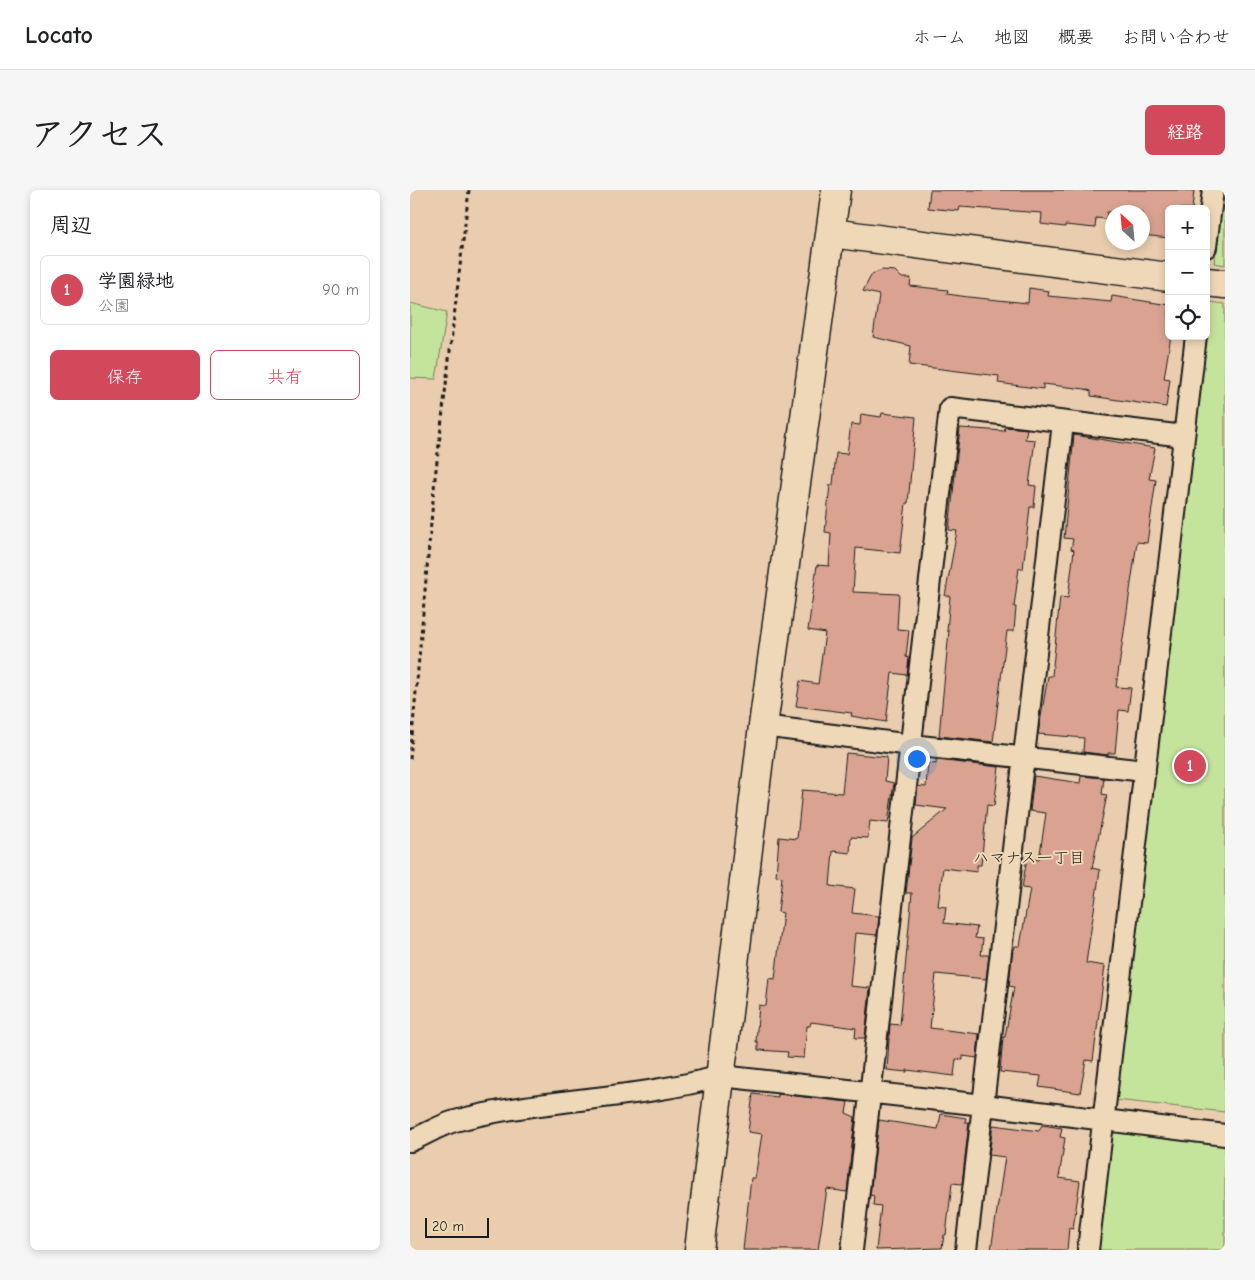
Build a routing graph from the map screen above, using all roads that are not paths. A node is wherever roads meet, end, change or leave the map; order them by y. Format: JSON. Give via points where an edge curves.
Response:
{"nodes":[{"id":1,"x":836,"y":190,"type":"edge"},
{"id":2,"x":1213,"y":190,"type":"edge"},
{"id":3,"x":1210,"y":214,"type":"edge"},
{"id":4,"x":831,"y":234,"type":"junction"},
{"id":5,"x":1165,"y":276,"type":"edge"},
{"id":6,"x":1210,"y":282,"type":"edge"},
{"id":7,"x":1225,"y":284,"type":"edge"},
{"id":8,"x":1196,"y":340,"type":"edge"},
{"id":9,"x":1063,"y":423,"type":"junction"},
{"id":10,"x":1184,"y":436,"type":"junction"},
{"id":11,"x":763,"y":726,"type":"junction"},
{"id":12,"x":911,"y":745,"type":"junction"},
{"id":13,"x":1025,"y":759,"type":"junction"},
{"id":14,"x":1144,"y":771,"type":"junction"},
{"id":15,"x":721,"y":1076,"type":"junction"},
{"id":16,"x":870,"y":1092,"type":"junction"},
{"id":17,"x":984,"y":1105,"type":"junction"},
{"id":18,"x":1105,"y":1120,"type":"junction"},
{"id":19,"x":1225,"y":1136,"type":"edge"},
{"id":20,"x":410,"y":1141,"type":"edge"},
{"id":21,"x":699,"y":1250,"type":"edge"},
{"id":22,"x":852,"y":1250,"type":"edge"},
{"id":23,"x":966,"y":1250,"type":"edge"},
{"id":24,"x":1088,"y":1250,"type":"edge"}],
"edges":[{"from":1,"to":4,"type":"street"},
{"from":2,"to":3,"type":"street"},
{"from":4,"to":5,"type":"street"},
{"from":4,"to":11,"type":"street"},
{"from":6,"to":7,"type":"street"},
{"from":8,"to":10,"type":"street"},
{"from":9,"to":10,"type":"street"},
{"from":9,"to":12,"type":"street","via":[[950,408]]},
{"from":9,"to":13,"type":"street"},
{"from":10,"to":14,"type":"street"},
{"from":11,"to":12,"type":"street"},
{"from":11,"to":15,"type":"street"},
{"from":12,"to":13,"type":"street"},
{"from":12,"to":16,"type":"street"},
{"from":13,"to":14,"type":"street"},
{"from":13,"to":17,"type":"street"},
{"from":14,"to":18,"type":"street"},
{"from":15,"to":16,"type":"street"},
{"from":15,"to":20,"type":"street","via":[[693,1084],[519,1108],[454,1122]]},
{"from":15,"to":21,"type":"street"},
{"from":16,"to":17,"type":"street"},
{"from":16,"to":22,"type":"street"},
{"from":17,"to":18,"type":"street"},
{"from":17,"to":23,"type":"street"},
{"from":18,"to":19,"type":"street"},
{"from":18,"to":24,"type":"street"}]}
